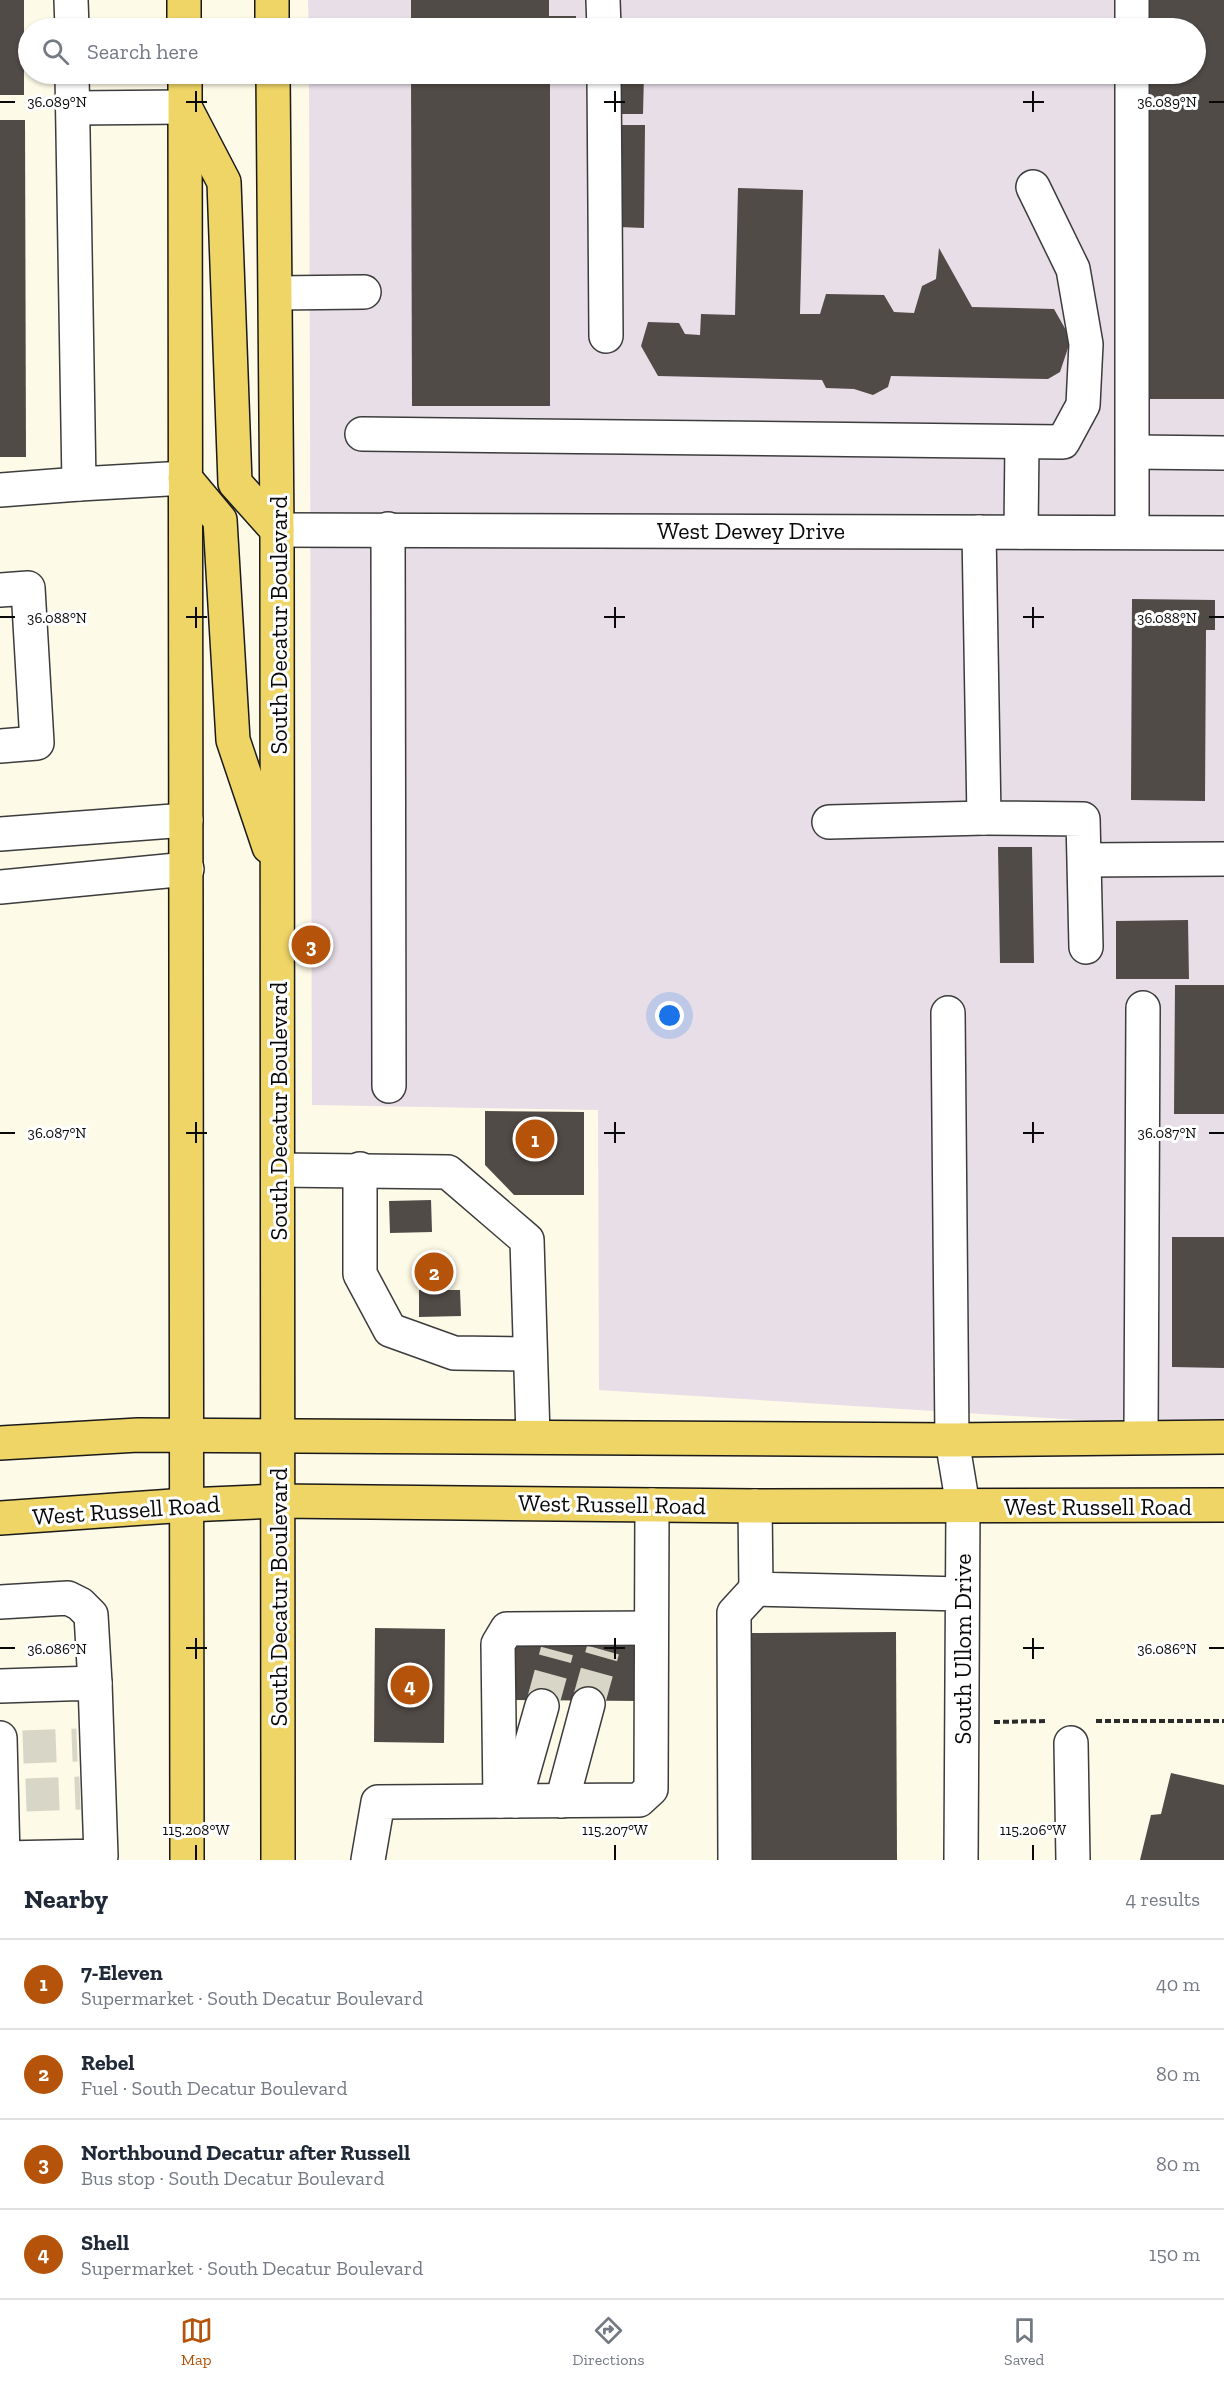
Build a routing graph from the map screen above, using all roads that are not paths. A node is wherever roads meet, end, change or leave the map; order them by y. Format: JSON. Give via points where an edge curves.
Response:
{"nodes":[{"id":1,"x":71,"y":0,"type":"edge"},
{"id":2,"x":184,"y":0,"type":"edge"},
{"id":3,"x":272,"y":0,"type":"edge"},
{"id":4,"x":603,"y":0,"type":"edge"},
{"id":5,"x":1132,"y":0,"type":"edge"},
{"id":6,"x":72,"y":18,"type":"edge"},
{"id":7,"x":184,"y":18,"type":"edge"},
{"id":8,"x":272,"y":18,"type":"edge"},
{"id":9,"x":604,"y":18,"type":"edge"},
{"id":10,"x":1132,"y":18,"type":"edge"},
{"id":11,"x":72,"y":84,"type":"edge"},
{"id":12,"x":185,"y":84,"type":"edge"},
{"id":13,"x":273,"y":84,"type":"edge"},
{"id":14,"x":604,"y":84,"type":"edge"},
{"id":15,"x":1132,"y":84,"type":"edge"},
{"id":16,"x":185,"y":107,"type":"junction"},
{"id":17,"x":73,"y":108,"type":"junction"},
{"id":18,"x":1033,"y":187,"type":"dead end"},
{"id":19,"x":364,"y":292,"type":"dead end"},
{"id":20,"x":276,"y":293,"type":"junction"},
{"id":21,"x":606,"y":336,"type":"dead end"},
{"id":22,"x":362,"y":434,"type":"dead end"},
{"id":23,"x":1022,"y":443,"type":"junction"},
{"id":24,"x":1133,"y":452,"type":"junction"},
{"id":25,"x":1224,"y":453,"type":"edge"},
{"id":26,"x":185,"y":478,"type":"junction"},
{"id":27,"x":79,"y":484,"type":"junction"},
{"id":28,"x":0,"y":490,"type":"edge"},
{"id":29,"x":388,"y":529,"type":"junction"},
{"id":30,"x":278,"y":530,"type":"junction"},
{"id":31,"x":979,"y":532,"type":"junction"},
{"id":32,"x":1022,"y":532,"type":"junction"},
{"id":33,"x":1132,"y":532,"type":"junction"},
{"id":34,"x":1224,"y":533,"type":"edge"},
{"id":35,"x":0,"y":590,"type":"edge"},
{"id":36,"x":0,"y":746,"type":"edge"},
{"id":37,"x":984,"y":818,"type":"junction"},
{"id":38,"x":186,"y":820,"type":"junction"},
{"id":39,"x":829,"y":822,"type":"dead end"},
{"id":40,"x":0,"y":834,"type":"edge"},
{"id":41,"x":1224,"y":859,"type":"edge"},
{"id":42,"x":1085,"y":860,"type":"junction"},
{"id":43,"x":187,"y":869,"type":"junction"},
{"id":44,"x":278,"y":874,"type":"junction"},
{"id":45,"x":0,"y":887,"type":"edge"},
{"id":46,"x":1086,"y":947,"type":"dead end"},
{"id":47,"x":1143,"y":1008,"type":"dead end"},
{"id":48,"x":948,"y":1013,"type":"dead end"},
{"id":49,"x":389,"y":1086,"type":"dead end"},
{"id":50,"x":360,"y":1169,"type":"junction"},
{"id":51,"x":278,"y":1170,"type":"junction"},
{"id":52,"x":530,"y":1354,"type":"junction"},
{"id":53,"x":276,"y":1435,"type":"junction"},
{"id":54,"x":187,"y":1436,"type":"junction"},
{"id":55,"x":533,"y":1436,"type":"junction"},
{"id":56,"x":1141,"y":1437,"type":"junction"},
{"id":57,"x":1224,"y":1437,"type":"edge"},
{"id":58,"x":952,"y":1440,"type":"junction"},
{"id":59,"x":0,"y":1443,"type":"edge"},
{"id":60,"x":279,"y":1502,"type":"junction"},
{"id":61,"x":187,"y":1504,"type":"junction"},
{"id":62,"x":652,"y":1504,"type":"junction"},
{"id":63,"x":1224,"y":1505,"type":"edge"},
{"id":64,"x":755,"y":1506,"type":"junction"},
{"id":65,"x":963,"y":1506,"type":"junction"},
{"id":66,"x":0,"y":1518,"type":"edge"},
{"id":67,"x":756,"y":1589,"type":"junction"},
{"id":68,"x":962,"y":1594,"type":"junction"},
{"id":69,"x":0,"y":1602,"type":"edge"},
{"id":70,"x":651,"y":1628,"type":"junction"},
{"id":71,"x":95,"y":1683,"type":"junction"},
{"id":72,"x":0,"y":1686,"type":"edge"},
{"id":73,"x":588,"y":1704,"type":"tunnel mouth"},
{"id":74,"x":542,"y":1706,"type":"tunnel mouth"},
{"id":75,"x":1069,"y":1729,"type":"road end"},
{"id":76,"x":8,"y":1745,"type":"edge"},
{"id":77,"x":562,"y":1801,"type":"junction"},
{"id":78,"x":507,"y":1802,"type":"junction"},
{"id":79,"x":4,"y":1859,"type":"edge"},
{"id":80,"x":187,"y":1860,"type":"edge"},
{"id":81,"x":278,"y":1860,"type":"edge"},
{"id":82,"x":368,"y":1860,"type":"edge"},
{"id":83,"x":735,"y":1860,"type":"edge"},
{"id":84,"x":961,"y":1860,"type":"edge"},
{"id":85,"x":1073,"y":1860,"type":"edge"}],
"edges":[{"from":1,"to":6,"type":"street"},
{"from":2,"to":7,"type":"main road"},
{"from":3,"to":8,"type":"main road"},
{"from":4,"to":9,"type":"street"},
{"from":5,"to":10,"type":"street"},
{"from":11,"to":17,"type":"street"},
{"from":12,"to":16,"type":"main road"},
{"from":13,"to":20,"type":"main road","name":"South Decatur Boulevard"},
{"from":14,"to":21,"type":"street"},
{"from":15,"to":24,"type":"street"},
{"from":16,"to":17,"type":"street"},
{"from":16,"to":26,"type":"main road"},
{"from":16,"to":30,"type":"main road","via":[[224,182],[235,483]]},
{"from":17,"to":27,"type":"street"},
{"from":18,"to":23,"type":"street","via":[[1072,269],[1086,344],[1084,395],[1083,405],[1063,442]]},
{"from":19,"to":20,"type":"street"},
{"from":20,"to":30,"type":"main road","name":"South Decatur Boulevard"},
{"from":22,"to":23,"type":"street"},
{"from":23,"to":32,"type":"street"},
{"from":24,"to":25,"type":"street"},
{"from":24,"to":33,"type":"street"},
{"from":26,"to":27,"type":"street"},
{"from":26,"to":38,"type":"main road"},
{"from":26,"to":44,"type":"main road","via":[[220,520],[233,740]]},
{"from":27,"to":28,"type":"street"},
{"from":29,"to":30,"type":"street","name":"West Dewey Drive"},
{"from":29,"to":31,"type":"street","name":"West Dewey Drive"},
{"from":29,"to":49,"type":"street"},
{"from":30,"to":44,"type":"main road","name":"South Decatur Boulevard"},
{"from":31,"to":32,"type":"street","name":"West Dewey Drive"},
{"from":31,"to":37,"type":"street"},
{"from":32,"to":33,"type":"street","name":"West Dewey Drive"},
{"from":33,"to":34,"type":"street","name":"West Dewey Drive"},
{"from":35,"to":36,"type":"street","via":[[28,588],[37,742]]},
{"from":37,"to":39,"type":"street"},
{"from":37,"to":42,"type":"street","via":[[1083,819]]},
{"from":38,"to":40,"type":"street"},
{"from":38,"to":43,"type":"main road"},
{"from":41,"to":42,"type":"street"},
{"from":42,"to":46,"type":"street"},
{"from":43,"to":45,"type":"street"},
{"from":43,"to":54,"type":"main road"},
{"from":44,"to":51,"type":"main road","name":"South Decatur Boulevard"},
{"from":47,"to":56,"type":"street"},
{"from":48,"to":58,"type":"street","name":"South Ullom Drive"},
{"from":50,"to":51,"type":"street"},
{"from":50,"to":52,"type":"street","via":[[448,1172],[527,1240]]},
{"from":50,"to":52,"type":"street","via":[[360,1274],[390,1330],[454,1353]]},
{"from":51,"to":53,"type":"main road","name":"South Decatur Boulevard"},
{"from":52,"to":55,"type":"street"},
{"from":53,"to":54,"type":"main road"},
{"from":53,"to":55,"type":"main road"},
{"from":53,"to":60,"type":"main road","name":"South Decatur Boulevard"},
{"from":54,"to":59,"type":"main road"},
{"from":54,"to":61,"type":"main road"},
{"from":55,"to":58,"type":"main road"},
{"from":56,"to":57,"type":"main road"},
{"from":56,"to":58,"type":"main road"},
{"from":58,"to":65,"type":"street","name":"South Ullom Drive"},
{"from":60,"to":61,"type":"main road","name":"West Russell Road"},
{"from":60,"to":62,"type":"main road","name":"West Russell Road"},
{"from":60,"to":81,"type":"main road","name":"South Decatur Boulevard"},
{"from":61,"to":66,"type":"main road","name":"West Russell Road"},
{"from":61,"to":80,"type":"main road"},
{"from":62,"to":64,"type":"main road","name":"West Russell Road"},
{"from":62,"to":70,"type":"street"},
{"from":63,"to":65,"type":"main road","name":"West Russell Road"},
{"from":64,"to":65,"type":"main road","name":"West Russell Road"},
{"from":64,"to":67,"type":"street"},
{"from":65,"to":68,"type":"street","name":"South Ullom Drive"},
{"from":67,"to":68,"type":"street"},
{"from":67,"to":83,"type":"street","via":[[734,1613]]},
{"from":68,"to":84,"type":"street","name":"South Ullom Drive"},
{"from":69,"to":71,"type":"street","via":[[68,1598],[80,1604],[91,1615]]},
{"from":70,"to":77,"type":"street","via":[[651,1789],[639,1800]]},
{"from":70,"to":78,"type":"street","via":[[605,1640],[560,1640],[507,1629],[498,1644]]},
{"from":71,"to":72,"type":"street"},
{"from":71,"to":79,"type":"street","via":[[87,1744],[89,1792],[101,1856]]},
{"from":73,"to":77,"type":"street"},
{"from":74,"to":78,"type":"street"},
{"from":75,"to":85,"type":"street"},
{"from":76,"to":79,"type":"street","via":[[14,1796]]},
{"from":77,"to":78,"type":"street"},
{"from":78,"to":82,"type":"street","via":[[378,1802]]}]}
